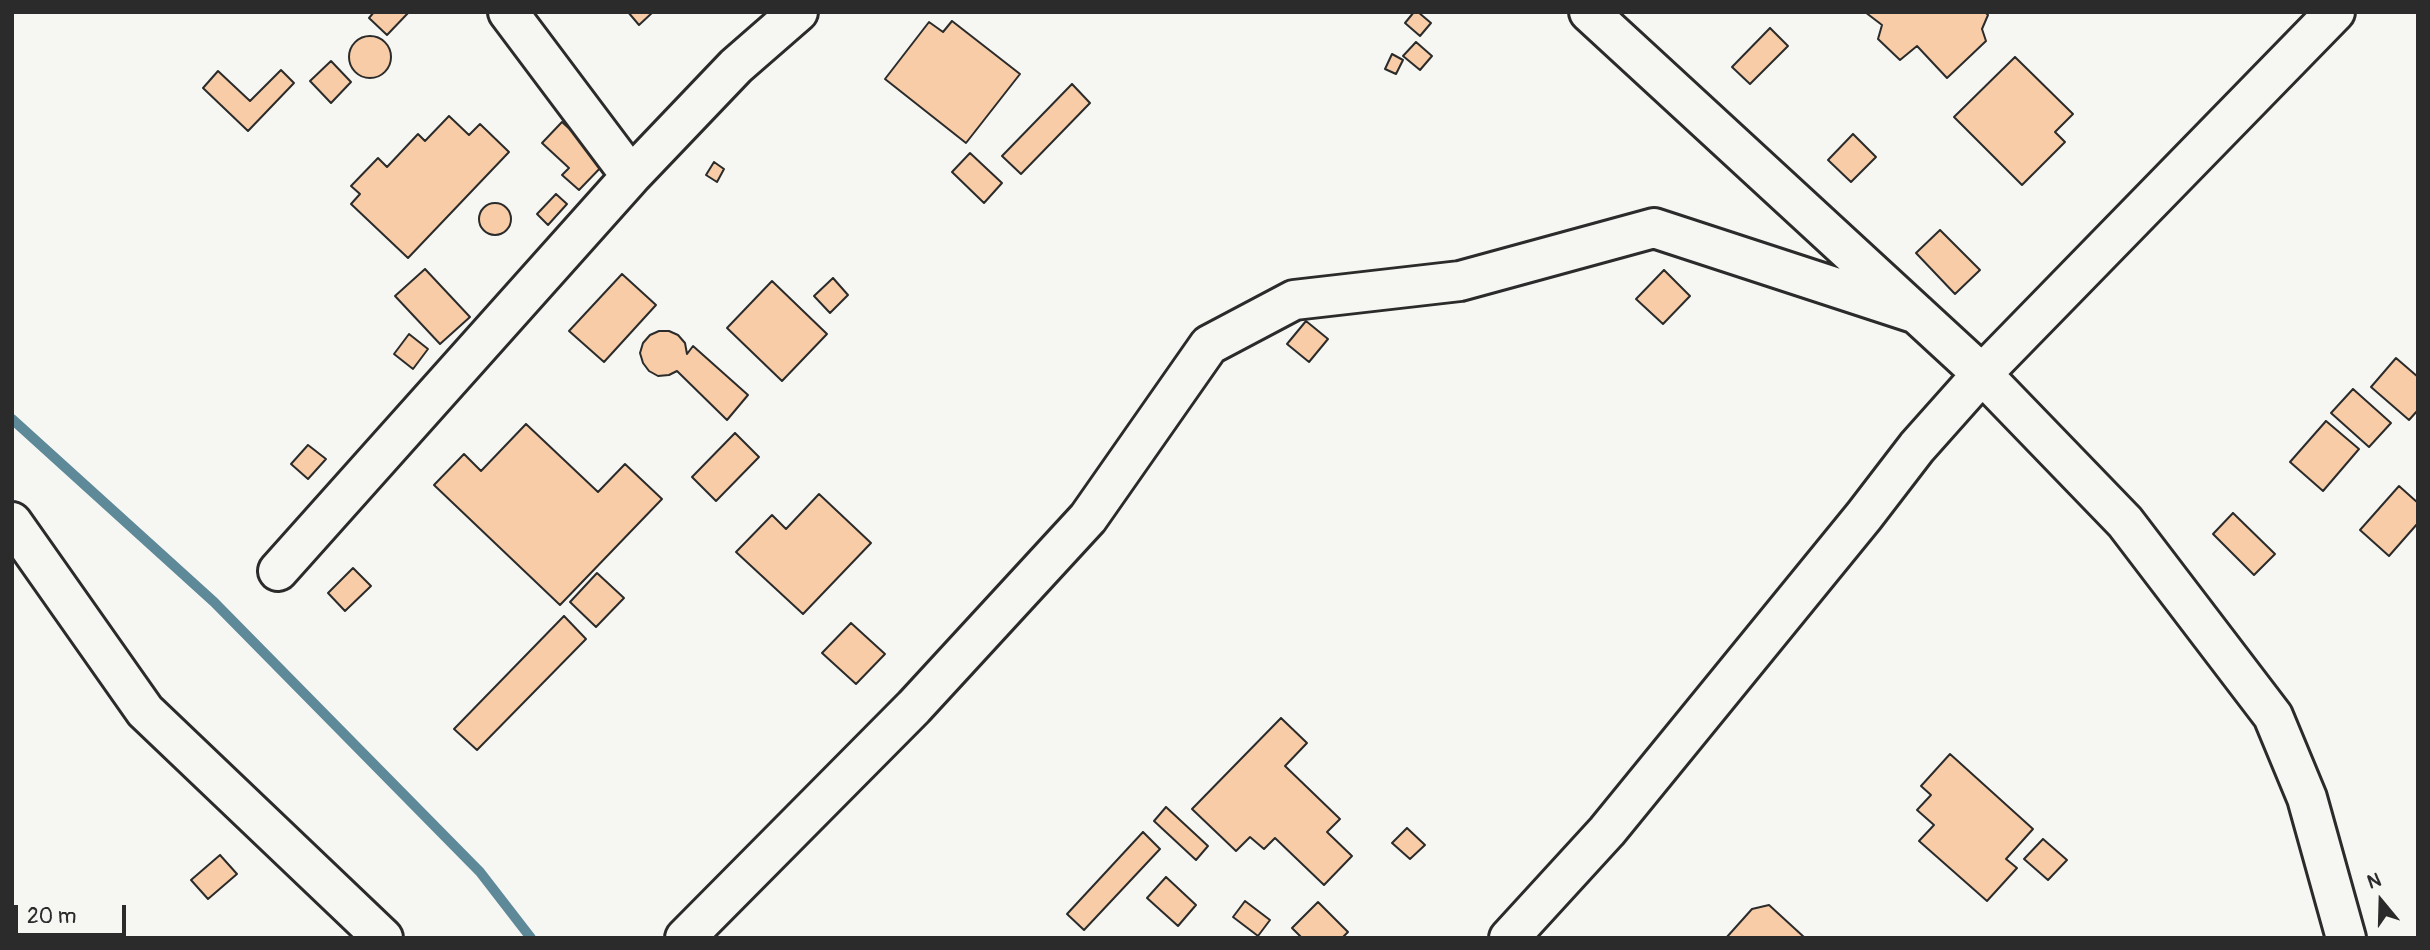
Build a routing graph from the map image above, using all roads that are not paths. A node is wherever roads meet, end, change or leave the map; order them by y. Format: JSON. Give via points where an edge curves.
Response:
{"nodes":[{"id":1,"x":508,"y":12,"type":"edge"},
{"id":2,"x":798,"y":12,"type":"edge"},
{"id":3,"x":1589,"y":12,"type":"edge"},
{"id":4,"x":2334,"y":12,"type":"edge"},
{"id":5,"x":631,"y":176,"type":"junction"},
{"id":6,"x":1917,"y":314,"type":"junction"},
{"id":7,"x":1982,"y":374,"type":"junction"},
{"id":8,"x":12,"y":522,"type":"edge"},
{"id":9,"x":278,"y":571,"type":"dead end"},
{"id":10,"x":383,"y":938,"type":"edge"},
{"id":11,"x":685,"y":938,"type":"edge"},
{"id":12,"x":1509,"y":938,"type":"edge"},
{"id":13,"x":2346,"y":938,"type":"edge"}],
"edges":[{"from":1,"to":5,"type":"street"},
{"from":2,"to":5,"type":"street","via":[[736,66]]},
{"from":3,"to":6,"type":"street"},
{"from":4,"to":7,"type":"street"},
{"from":5,"to":9,"type":"street"},
{"from":6,"to":7,"type":"street"},
{"from":6,"to":11,"type":"street","via":[[1654,228],[1460,281],[1294,300],[1209,345],[1088,518],[914,707]]},
{"from":7,"to":12,"type":"street","via":[[1917,447],[1607,831]]},
{"from":7,"to":13,"type":"street","via":[[2125,522],[2273,716],[2307,798]]},
{"from":8,"to":10,"type":"street","via":[[145,711]]}]}
